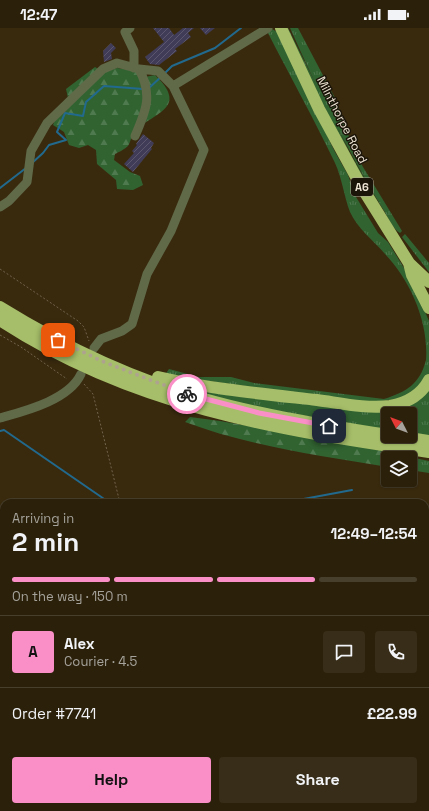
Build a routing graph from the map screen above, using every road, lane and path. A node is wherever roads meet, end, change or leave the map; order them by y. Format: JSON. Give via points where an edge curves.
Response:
{"nodes":[{"id":1,"x":130,"y":28,"type":"edge"},
{"id":2,"x":268,"y":28,"type":"edge"},
{"id":3,"x":281,"y":28,"type":"edge"},
{"id":4,"x":136,"y":68,"type":"junction"},
{"id":5,"x":171,"y":84,"type":"junction"},
{"id":6,"x":135,"y":136,"type":"dead end"},
{"id":7,"x":0,"y":207,"type":"edge"},
{"id":8,"x":409,"y":263,"type":"junction"},
{"id":9,"x":0,"y":269,"type":"edge"},
{"id":10,"x":429,"y":282,"type":"edge"},
{"id":11,"x":0,"y":307,"type":"edge"},
{"id":12,"x":429,"y":308,"type":"edge"},
{"id":13,"x":0,"y":320,"type":"edge"},
{"id":14,"x":0,"y":335,"type":"edge"},
{"id":15,"x":94,"y":347,"type":"joint"},
{"id":16,"x":135,"y":374,"type":"junction"},
{"id":17,"x":78,"y":379,"type":"junction"},
{"id":18,"x":429,"y":380,"type":"edge"},
{"id":19,"x":0,"y":418,"type":"edge"},
{"id":20,"x":381,"y":434,"type":"edge"},
{"id":21,"x":417,"y":439,"type":"edge"},
{"id":22,"x":429,"y":441,"type":"edge"},
{"id":23,"x":429,"y":452,"type":"edge"},
{"id":24,"x":119,"y":499,"type":"edge"}],
"edges":[{"from":1,"to":4,"type":"street","via":[[125,32],[134,51]]},
{"from":2,"to":5,"type":"street"},
{"from":3,"to":8,"type":"highway","name":"Milnthorpe Road","number":"A6","via":[[339,147]]},
{"from":4,"to":5,"type":"street","via":[[158,71]]},
{"from":4,"to":6,"type":"street","via":[[146,83],[148,95],[144,116]]},
{"from":4,"to":7,"type":"street","via":[[117,63],[103,69],[47,123],[30,151],[27,182]]},
{"from":5,"to":15,"type":"street","via":[[204,150],[171,231],[147,274],[132,324],[122,331],[101,338]]},
{"from":8,"to":10,"type":"highway","name":"Milnthorpe Road","number":"A6"},
{"from":8,"to":12,"type":"highway","name":"Milnthorpe Road","number":"A6","via":[[412,275]]},
{"from":9,"to":15,"type":"path","via":[[78,321]]},
{"from":11,"to":16,"type":"highway","via":[[69,346]]},
{"from":13,"to":23,"type":"highway","via":[[25,336],[90,369],[192,407],[282,429]]},
{"from":14,"to":17,"type":"path"},
{"from":16,"to":18,"type":"highway","via":[[212,388],[370,407],[400,404],[414,397],[426,387]]},
{"from":16,"to":20,"type":"highway","via":[[203,399],[259,413]]},
{"from":17,"to":19,"type":"street","via":[[47,402]]},
{"from":17,"to":24,"type":"path","via":[[93,394]]},
{"from":21,"to":22,"type":"highway"}]}
